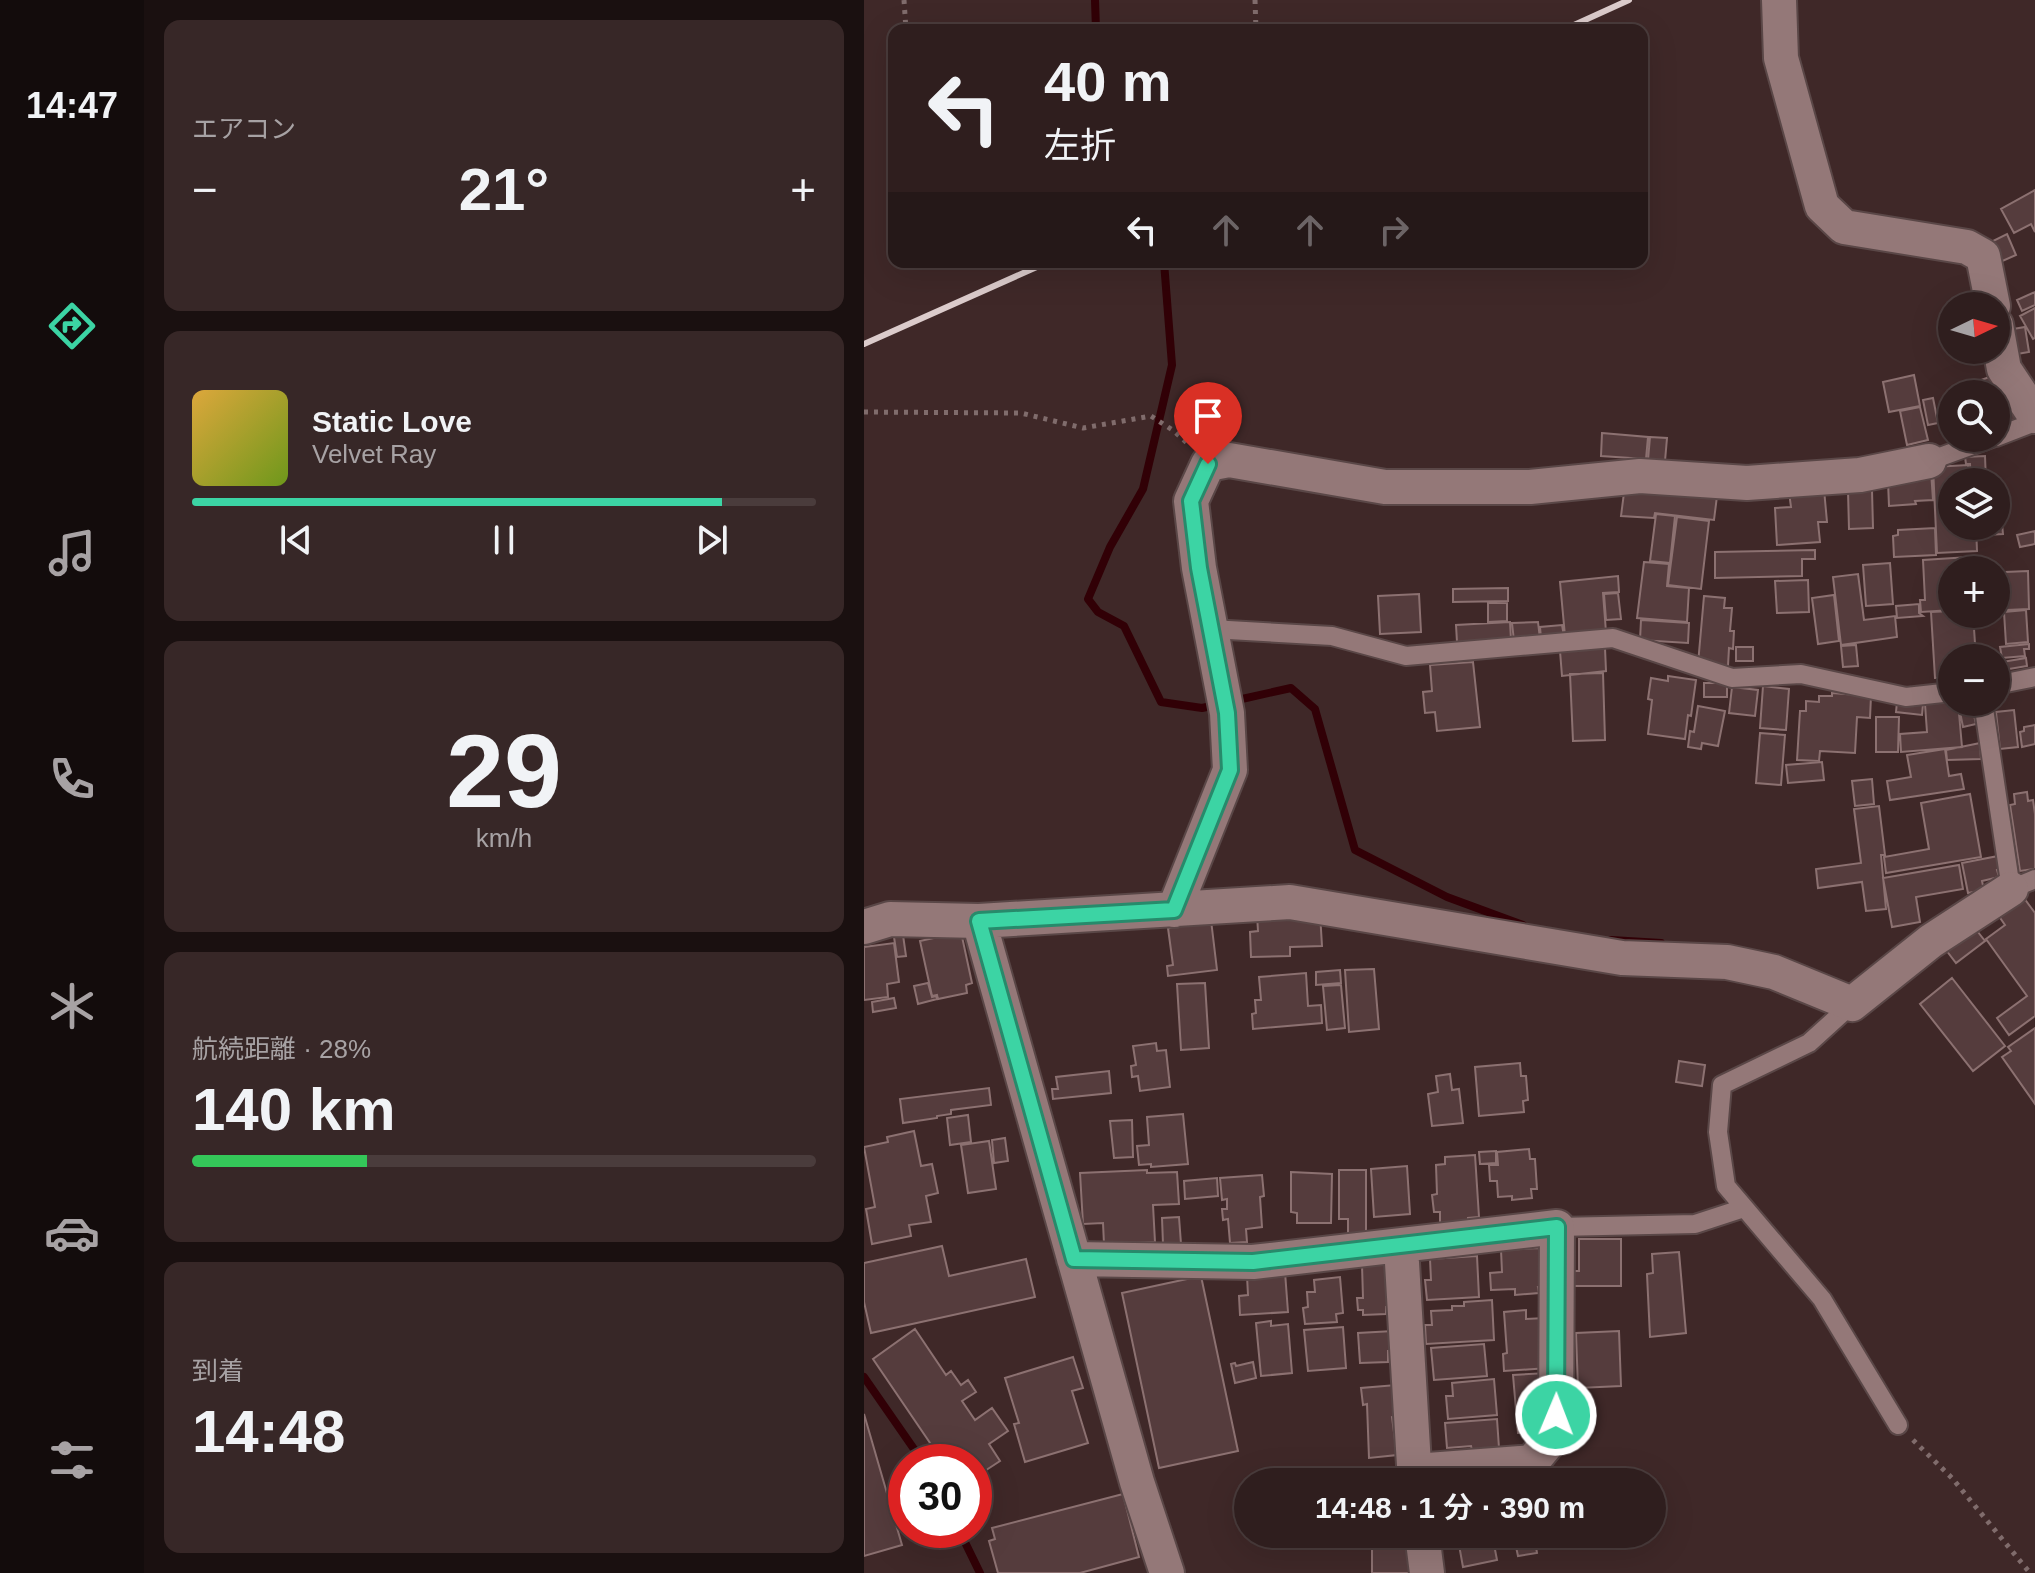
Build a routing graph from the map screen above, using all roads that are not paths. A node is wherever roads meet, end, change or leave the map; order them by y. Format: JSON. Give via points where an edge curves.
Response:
{"nodes":[{"id":1,"x":1779,"y":0,"type":"edge"},
{"id":2,"x":1990,"y":292,"type":"edge"},
{"id":3,"x":2003,"y":364,"type":"edge"},
{"id":4,"x":2035,"y":416,"type":"edge"},
{"id":5,"x":2035,"y":422,"type":"edge"},
{"id":6,"x":2010,"y":431,"type":"edge"},
{"id":7,"x":1953,"y":452,"type":"edge"},
{"id":8,"x":1929,"y":461,"type":"joint"},
{"id":9,"x":1211,"y":629,"type":"junction"},
{"id":10,"x":2035,"y":677,"type":"edge"},
{"id":11,"x":2010,"y":682,"type":"edge"},
{"id":12,"x":1938,"y":694,"type":"edge"},
{"id":13,"x":1986,"y":716,"type":"edge"},
{"id":14,"x":2023,"y":884,"type":"edge"},
{"id":15,"x":1174,"y":910,"type":"junction"},
{"id":16,"x":979,"y":921,"type":"junction"},
{"id":17,"x":864,"y":927,"type":"edge"},
{"id":18,"x":1852,"y":1004,"type":"junction"},
{"id":19,"x":1744,"y":1208,"type":"junction"},
{"id":20,"x":1557,"y":1227,"type":"junction"},
{"id":21,"x":1401,"y":1246,"type":"junction"},
{"id":22,"x":1074,"y":1259,"type":"junction"},
{"id":23,"x":1898,"y":1425,"type":"road end"},
{"id":24,"x":1415,"y":1468,"type":"edge"},
{"id":25,"x":1482,"y":1468,"type":"edge"},
{"id":26,"x":1424,"y":1548,"type":"edge"},
{"id":27,"x":1167,"y":1573,"type":"edge"},
{"id":28,"x":1427,"y":1573,"type":"edge"}],
"edges":[{"from":1,"to":2,"type":"street","via":[[1781,58],[1822,206],[1844,227],[1967,247],[1983,256]]},
{"from":3,"to":4,"type":"street"},
{"from":5,"to":6,"type":"lane"},
{"from":7,"to":8,"type":"lane"},
{"from":8,"to":9,"type":"street","via":[[1860,475],[1761,482],[1640,476],[1530,487],[1385,487],[1229,460],[1208,464],[1191,501]]},
{"from":9,"to":12,"type":"lane","via":[[1332,636],[1406,656],[1613,638],[1732,678],[1801,674],[1906,697]]},
{"from":9,"to":15,"type":"street","via":[[1227,713],[1230,770]]},
{"from":10,"to":11,"type":"lane"},
{"from":13,"to":14,"type":"lane"},
{"from":14,"to":18,"type":"street","via":[[1931,941]]},
{"from":15,"to":16,"type":"street"},
{"from":15,"to":18,"type":"street","via":[[1290,902],[1622,958],[1727,962],[1774,972]]},
{"from":16,"to":17,"type":"street","via":[[890,919]]},
{"from":16,"to":22,"type":"street"},
{"from":18,"to":19,"type":"lane","via":[[1809,1043],[1722,1085],[1718,1132],[1726,1186]]},
{"from":19,"to":20,"type":"lane","via":[[1695,1224]]},
{"from":19,"to":23,"type":"lane","via":[[1822,1299]]},
{"from":20,"to":21,"type":"street"},
{"from":20,"to":25,"type":"street","via":[[1556,1433],[1532,1462]]},
{"from":21,"to":22,"type":"street","via":[[1253,1262]]},
{"from":21,"to":24,"type":"street"},
{"from":22,"to":27,"type":"street"},
{"from":26,"to":28,"type":"street"}]}
